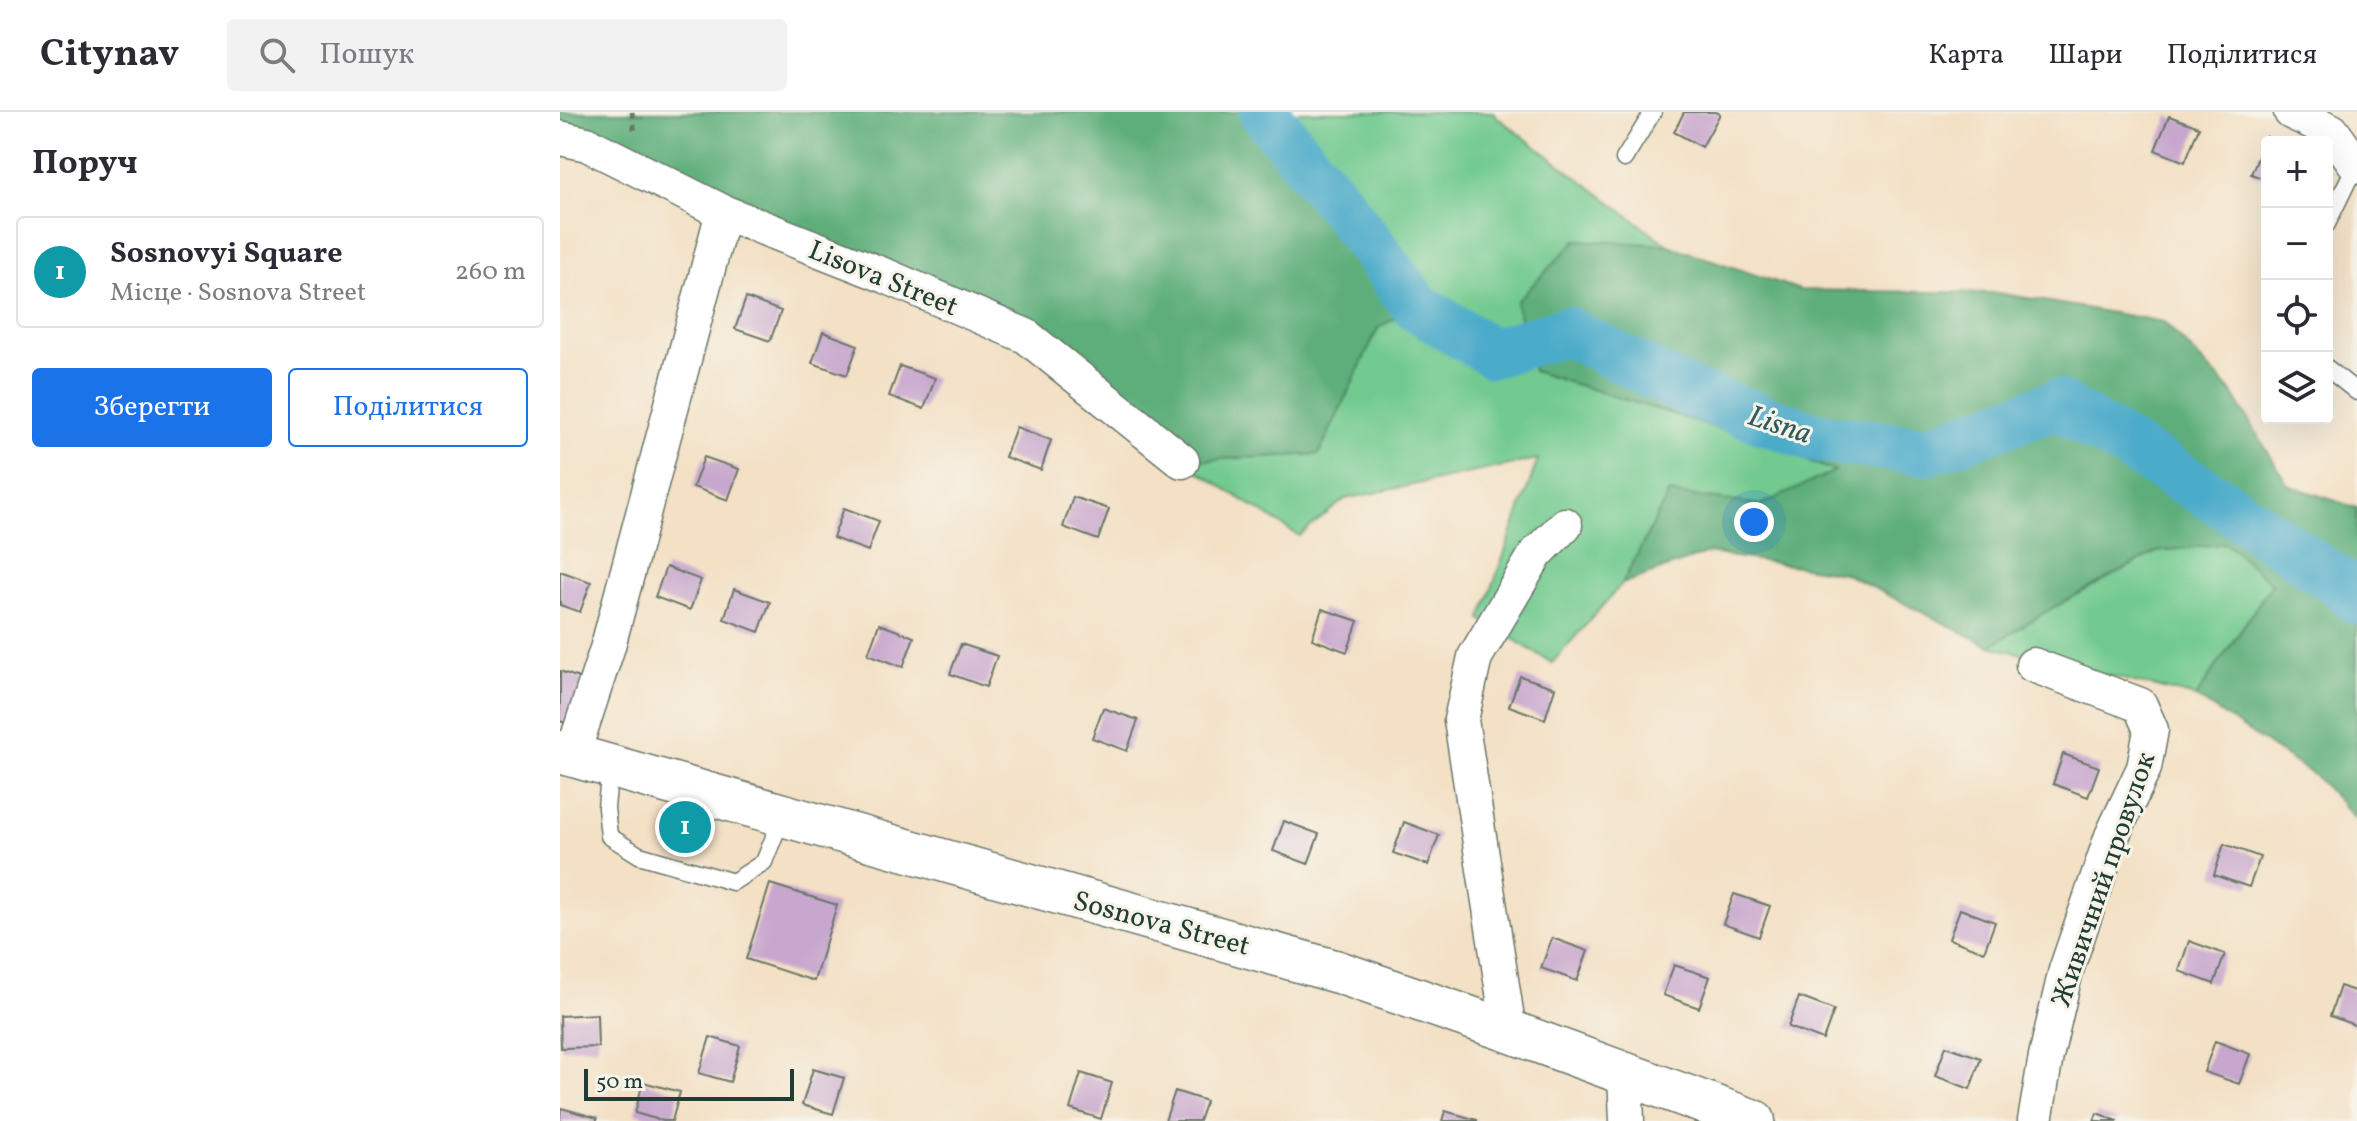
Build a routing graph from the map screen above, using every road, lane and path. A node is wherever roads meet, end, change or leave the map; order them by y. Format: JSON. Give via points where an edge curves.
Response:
{"nodes":[{"id":1,"x":1653,"y":112,"type":"edge"},
{"id":2,"x":2291,"y":112,"type":"edge"},
{"id":3,"x":2340,"y":122,"type":"edge"},
{"id":4,"x":560,"y":138,"type":"edge"},
{"id":5,"x":1624,"y":159,"type":"dead end"},
{"id":6,"x":2356,"y":165,"type":"edge"},
{"id":7,"x":723,"y":212,"type":"junction"},
{"id":8,"x":2333,"y":212,"type":"edge"},
{"id":9,"x":2333,"y":373,"type":"edge"},
{"id":10,"x":2357,"y":392,"type":"edge"},
{"id":11,"x":1182,"y":461,"type":"dead end"},
{"id":12,"x":1565,"y":525,"type":"dead end"},
{"id":13,"x":2033,"y":665,"type":"dead end"},
{"id":14,"x":580,"y":758,"type":"edge"},
{"id":15,"x":783,"y":815,"type":"junction"},
{"id":16,"x":1509,"y":1031,"type":"junction"},
{"id":17,"x":1625,"y":1074,"type":"junction"},
{"id":18,"x":1627,"y":1121,"type":"edge"},
{"id":19,"x":1754,"y":1121,"type":"edge"},
{"id":20,"x":2035,"y":1121,"type":"edge"}],
"edges":[{"from":1,"to":5,"type":"lane"},
{"from":2,"to":3,"type":"street"},
{"from":3,"to":6,"type":"street"},
{"from":4,"to":7,"type":"street","name":"Lisova Street","via":[[587,144]]},
{"from":6,"to":8,"type":"lane"},
{"from":7,"to":11,"type":"street","name":"Lisova Street","via":[[1026,336]]},
{"from":7,"to":14,"type":"street"},
{"from":9,"to":10,"type":"lane"},
{"from":12,"to":16,"type":"street","via":[[1536,554],[1475,657],[1461,720]]},
{"from":13,"to":20,"type":"street","name":"Живичний провулок","via":[[2140,705],[2151,730],[2144,768],[2112,836],[2066,970]]},
{"from":14,"to":15,"type":"street","name":"Sosnova Street"},
{"from":14,"to":15,"type":"lane","via":[[606,808],[609,836],[639,855],[694,872],[733,882],[744,876],[764,862]]},
{"from":15,"to":16,"type":"street","name":"Sosnova Street","via":[[1338,972]]},
{"from":16,"to":17,"type":"street","name":"Sosnova Street"},
{"from":17,"to":18,"type":"street"},
{"from":17,"to":19,"type":"street","name":"Sosnova Street"}]}
